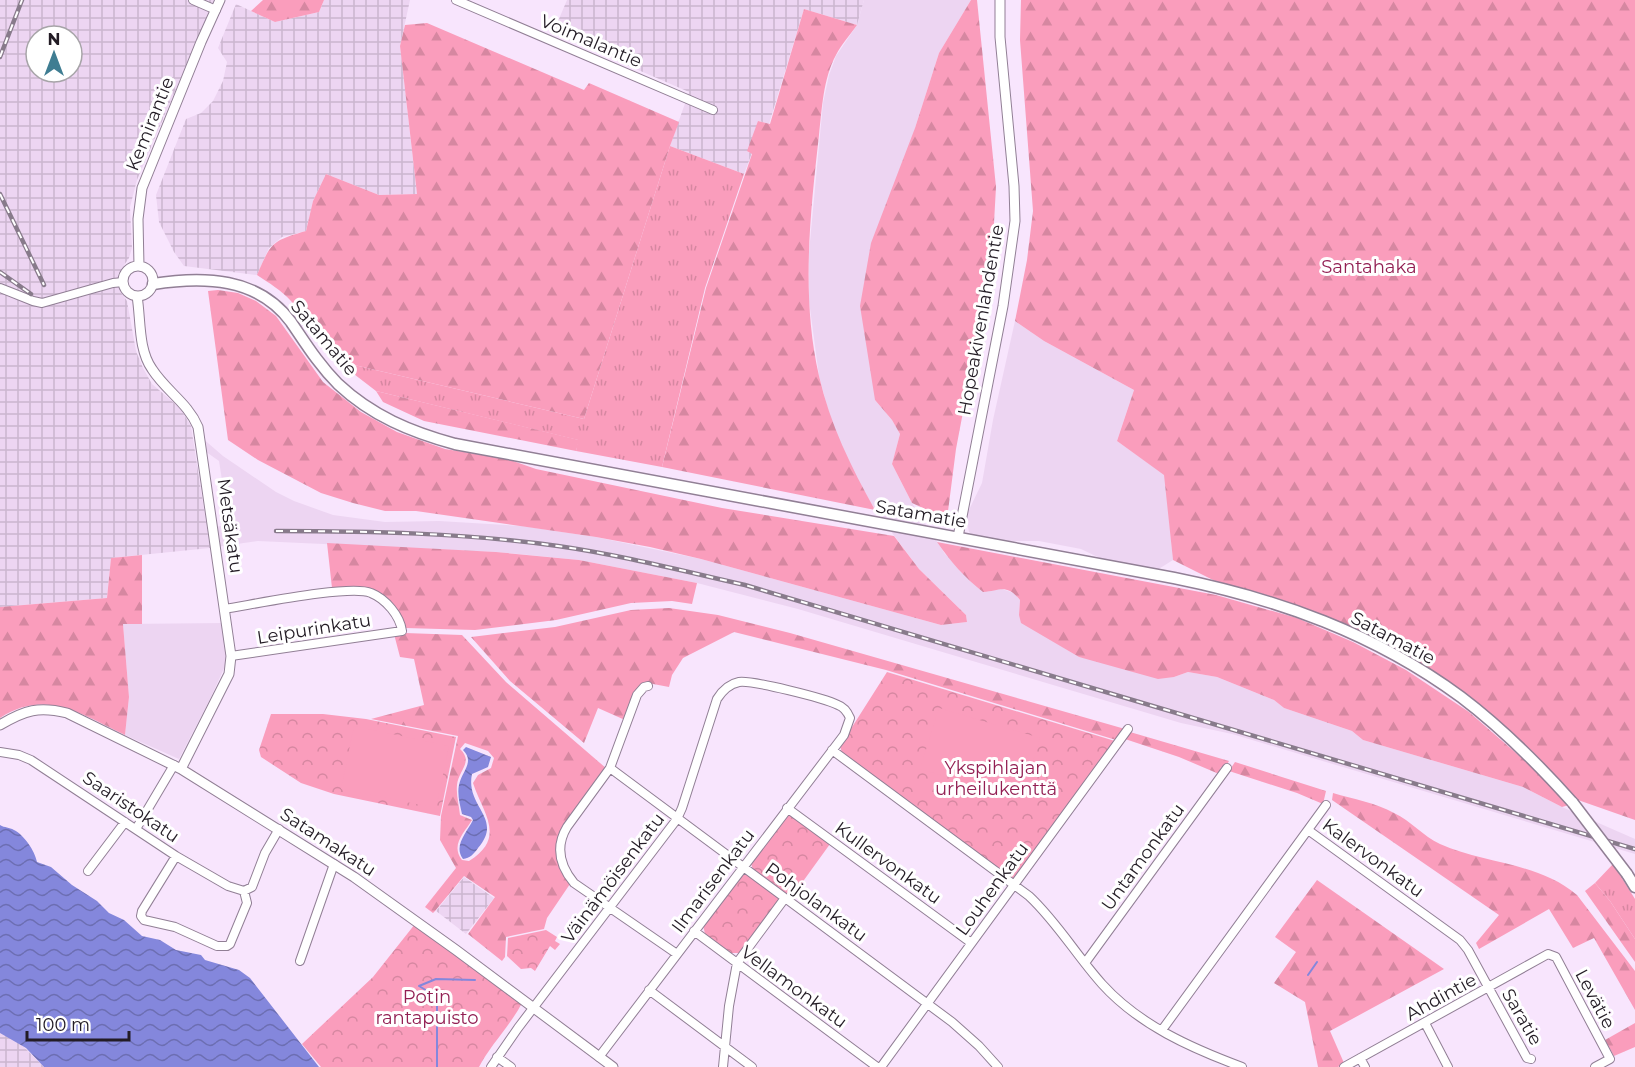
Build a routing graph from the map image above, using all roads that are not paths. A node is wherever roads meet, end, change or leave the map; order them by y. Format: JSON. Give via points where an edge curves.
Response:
{"nodes":[{"id":1,"x":193,"y":0,"type":"edge"},
{"id":2,"x":456,"y":0,"type":"edge"},
{"id":3,"x":1000,"y":0,"type":"edge"},
{"id":4,"x":218,"y":5,"type":"edge"},
{"id":5,"x":713,"y":110,"type":"dead end"},
{"id":6,"x":139,"y":266,"type":"junction"},
{"id":7,"x":123,"y":282,"type":"junction"},
{"id":8,"x":153,"y":284,"type":"junction"},
{"id":9,"x":0,"y":288,"type":"edge"},
{"id":10,"x":137,"y":296,"type":"junction"},
{"id":11,"x":958,"y":537,"type":"junction"},
{"id":12,"x":224,"y":609,"type":"junction"},
{"id":13,"x":231,"y":656,"type":"junction"},
{"id":14,"x":648,"y":686,"type":"dead end"},
{"id":15,"x":849,"y":723,"type":"joint"},
{"id":16,"x":0,"y":724,"type":"edge"},
{"id":17,"x":1128,"y":729,"type":"dead end"},
{"id":18,"x":832,"y":750,"type":"junction"},
{"id":19,"x":0,"y":752,"type":"edge"},
{"id":20,"x":178,"y":767,"type":"junction"},
{"id":21,"x":610,"y":768,"type":"junction"},
{"id":22,"x":1227,"y":768,"type":"dead end"},
{"id":23,"x":1326,"y":805,"type":"dead end"},
{"id":24,"x":787,"y":808,"type":"junction"},
{"id":25,"x":677,"y":819,"type":"junction"},
{"id":26,"x":125,"y":822,"type":"junction"},
{"id":27,"x":136,"y":829,"type":"junction"},
{"id":28,"x":279,"y":830,"type":"junction"},
{"id":29,"x":1308,"y":830,"type":"junction"},
{"id":30,"x":176,"y":856,"type":"junction"},
{"id":31,"x":334,"y":864,"type":"junction"},
{"id":32,"x":743,"y":867,"type":"junction"},
{"id":33,"x":88,"y":871,"type":"dead end"},
{"id":34,"x":1014,"y":884,"type":"junction"},
{"id":35,"x":1635,"y":887,"type":"edge"},
{"id":36,"x":244,"y":891,"type":"junction"},
{"id":37,"x":784,"y":898,"type":"junction"},
{"id":38,"x":609,"y":908,"type":"junction"},
{"id":39,"x":694,"y":931,"type":"junction"},
{"id":40,"x":970,"y":942,"type":"junction"},
{"id":41,"x":677,"y":954,"type":"junction"},
{"id":42,"x":1552,"y":954,"type":"joint"},
{"id":43,"x":300,"y":961,"type":"dead end"},
{"id":44,"x":737,"y":963,"type":"junction"},
{"id":45,"x":1085,"y":963,"type":"junction"},
{"id":46,"x":1489,"y":988,"type":"junction"},
{"id":47,"x":649,"y":990,"type":"junction"},
{"id":48,"x":928,"y":1004,"type":"junction"},
{"id":49,"x":534,"y":1007,"type":"junction"},
{"id":50,"x":1425,"y":1023,"type":"junction"},
{"id":51,"x":1162,"y":1030,"type":"junction"},
{"id":52,"x":725,"y":1048,"type":"junction"},
{"id":53,"x":497,"y":1057,"type":"junction"},
{"id":54,"x":599,"y":1057,"type":"junction"},
{"id":55,"x":1360,"y":1058,"type":"junction"},
{"id":56,"x":1531,"y":1059,"type":"dead end"},
{"id":57,"x":491,"y":1067,"type":"edge"},
{"id":58,"x":511,"y":1067,"type":"edge"},
{"id":59,"x":613,"y":1067,"type":"edge"},
{"id":60,"x":723,"y":1067,"type":"edge"},
{"id":61,"x":752,"y":1067,"type":"edge"},
{"id":62,"x":879,"y":1067,"type":"edge"},
{"id":63,"x":998,"y":1067,"type":"edge"},
{"id":64,"x":1242,"y":1067,"type":"edge"},
{"id":65,"x":1344,"y":1067,"type":"edge"},
{"id":66,"x":1365,"y":1067,"type":"edge"},
{"id":67,"x":1448,"y":1067,"type":"edge"},
{"id":68,"x":1595,"y":1067,"type":"edge"}],
"edges":[{"from":1,"to":4,"type":"street"},
{"from":2,"to":5,"type":"street","name":"Voimalantie"},
{"from":3,"to":11,"type":"street","name":"Hopeakivenlahdentie","via":[[1000,47],[1015,222],[1003,306]]},
{"from":4,"to":6,"type":"street","name":"Kemirantie","via":[[142,188]]},
{"from":6,"to":7,"type":"street","via":[[129,269]]},
{"from":6,"to":8,"type":"street","via":[[151,273]]},
{"from":7,"to":9,"type":"street","via":[[42,303]]},
{"from":7,"to":10,"type":"street","via":[[128,293]]},
{"from":8,"to":10,"type":"street","via":[[147,294]]},
{"from":8,"to":11,"type":"main road","name":"Satamatie","via":[[219,280],[256,292],[283,312],[316,359],[349,393],[392,423],[429,437]]},
{"from":10,"to":12,"type":"street","name":"Metsäkatu","via":[[147,362],[189,410],[198,427]]},
{"from":11,"to":35,"type":"main road","name":"Satamatie","bridge":true,"via":[[1217,587],[1316,616],[1386,650],[1462,698],[1536,763],[1574,803]]},
{"from":12,"to":13,"type":"street","name":"Metsäkatu"},
{"from":12,"to":13,"type":"street","name":"Leipurinkatu","via":[[332,592],[370,592],[395,613],[402,631]]},
{"from":13,"to":20,"type":"street","name":"Metsäkatu","via":[[229,674]]},
{"from":14,"to":21,"type":"street","via":[[637,694]]},
{"from":15,"to":18,"type":"street","name":"Ilmarisenkatu"},
{"from":15,"to":25,"type":"street","name":"Väinämöisenkatu","via":[[845,709],[829,701],[756,683],[737,682],[729,686],[717,699]]},
{"from":16,"to":20,"type":"street","name":"Satamakatu","via":[[25,711],[49,708]]},
{"from":17,"to":34,"type":"street","name":"Louhenkatu"},
{"from":18,"to":24,"type":"street","name":"Ilmarisenkatu"},
{"from":18,"to":34,"type":"street"},
{"from":19,"to":26,"type":"street","name":"Saaristokatu","via":[[31,760]]},
{"from":20,"to":27,"type":"street","name":"Metsäkatu"},
{"from":20,"to":28,"type":"street","name":"Satamakatu"},
{"from":21,"to":25,"type":"street","name":"Pohjolankatu"},
{"from":21,"to":38,"type":"street","via":[[561,837],[559,851],[574,883]]},
{"from":22,"to":45,"type":"street","name":"Untamonkatu"},
{"from":23,"to":29,"type":"street"},
{"from":24,"to":32,"type":"street","name":"Ilmarisenkatu"},
{"from":24,"to":40,"type":"street","name":"Kullervonkatu"},
{"from":25,"to":32,"type":"street","name":"Pohjolankatu"},
{"from":25,"to":38,"type":"street","name":"Väinämöisenkatu"},
{"from":26,"to":27,"type":"street","name":"Saaristokatu"},
{"from":26,"to":33,"type":"street"},
{"from":27,"to":30,"type":"street","name":"Saaristokatu"},
{"from":28,"to":31,"type":"street","name":"Satamakatu"},
{"from":28,"to":36,"type":"street","via":[[252,887]]},
{"from":29,"to":46,"type":"street","name":"Kalervonkatu","via":[[1460,940]]},
{"from":29,"to":51,"type":"street","name":"Kalervonkatu"},
{"from":30,"to":36,"type":"street","name":"Saaristokatu"},
{"from":30,"to":36,"type":"street","via":[[142,912],[144,920],[175,927],[223,947],[230,944],[247,903]]},
{"from":31,"to":43,"type":"street"},
{"from":31,"to":49,"type":"street","name":"Satamakatu"},
{"from":32,"to":37,"type":"street","name":"Pohjolankatu"},
{"from":32,"to":39,"type":"street","name":"Ilmarisenkatu"},
{"from":34,"to":40,"type":"street","name":"Louhenkatu"},
{"from":34,"to":45,"type":"street","via":[[1051,918]]},
{"from":37,"to":44,"type":"street"},
{"from":37,"to":48,"type":"street","name":"Pohjolankatu"},
{"from":38,"to":41,"type":"street"},
{"from":38,"to":49,"type":"street","name":"Väinämöisenkatu"},
{"from":39,"to":41,"type":"street","name":"Ilmarisenkatu"},
{"from":39,"to":44,"type":"street","name":"Vellamonkatu"},
{"from":40,"to":48,"type":"street","name":"Louhenkatu"},
{"from":41,"to":47,"type":"street","name":"Ilmarisenkatu"},
{"from":42,"to":46,"type":"street","name":"Ahdintie"},
{"from":42,"to":68,"type":"street","name":"Levätie","via":[[1610,1059]]},
{"from":44,"to":52,"type":"street"},
{"from":44,"to":62,"type":"street","name":"Vellamonkatu"},
{"from":45,"to":51,"type":"street","via":[[1121,1002]]},
{"from":46,"to":50,"type":"street","name":"Ahdintie"},
{"from":46,"to":56,"type":"street","name":"Saratie"},
{"from":47,"to":52,"type":"street"},
{"from":47,"to":54,"type":"street","name":"Ilmarisenkatu"},
{"from":48,"to":62,"type":"street","name":"Louhenkatu"},
{"from":48,"to":63,"type":"street","name":"Pohjolankatu"},
{"from":49,"to":53,"type":"street","name":"Väinämöisenkatu"},
{"from":49,"to":54,"type":"street","name":"Satamakatu"},
{"from":50,"to":55,"type":"street","name":"Ahdintie"},
{"from":50,"to":67,"type":"street"},
{"from":51,"to":64,"type":"street"},
{"from":52,"to":60,"type":"street"},
{"from":52,"to":61,"type":"street"},
{"from":53,"to":57,"type":"street","name":"Väinämöisenkatu"},
{"from":53,"to":58,"type":"street"},
{"from":54,"to":59,"type":"street","name":"Satamakatu"},
{"from":55,"to":65,"type":"street","name":"Ahdintie"},
{"from":55,"to":66,"type":"street"}]}
